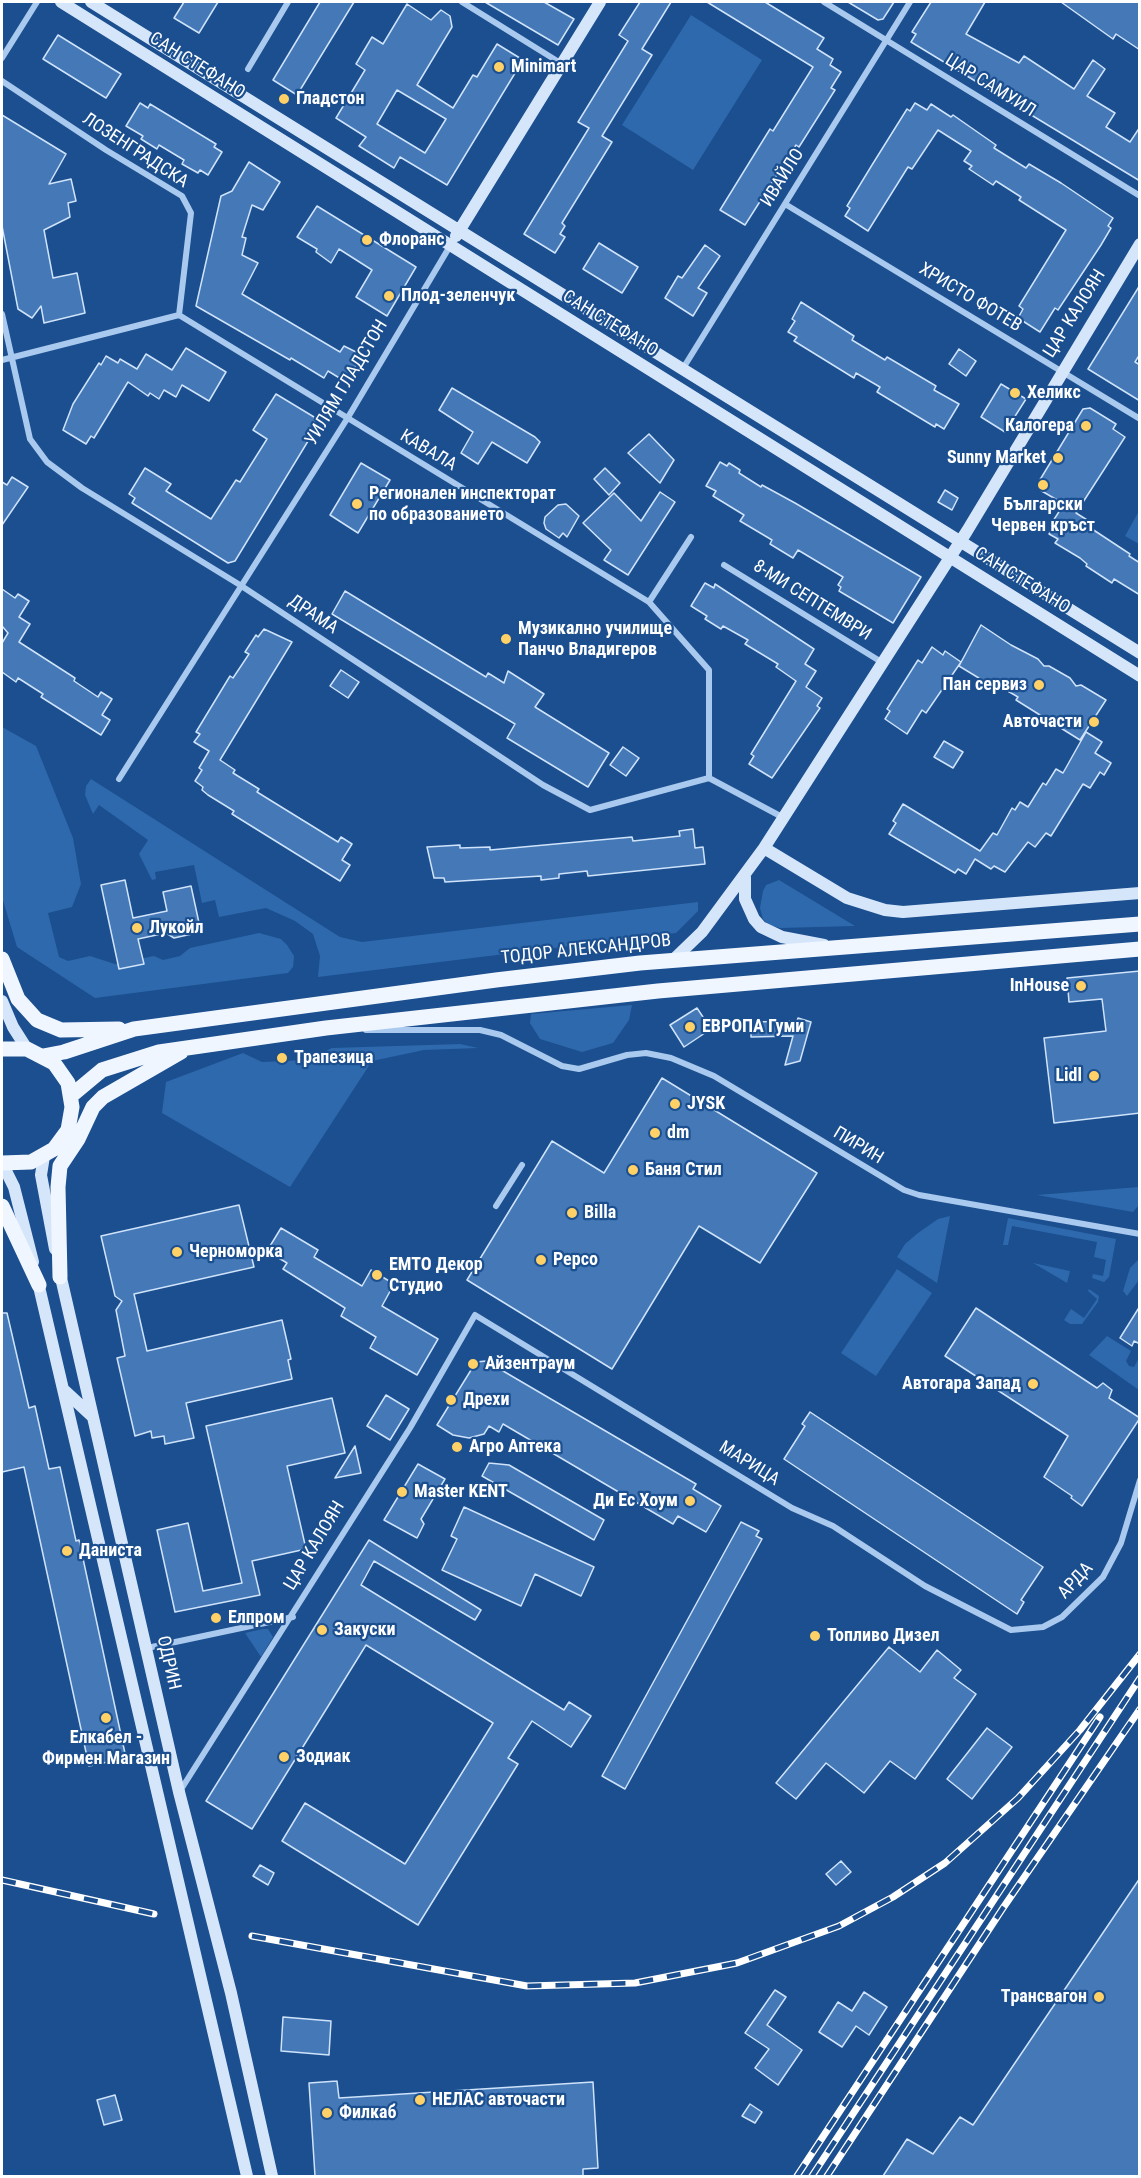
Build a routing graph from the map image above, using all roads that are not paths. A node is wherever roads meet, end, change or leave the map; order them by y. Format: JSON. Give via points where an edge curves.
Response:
{"nodes":[{"id":1,"x":37,"y":2,"type":"edge"},
{"id":2,"x":61,"y":2,"type":"edge"},
{"id":3,"x":91,"y":2,"type":"edge"},
{"id":4,"x":288,"y":2,"type":"edge"},
{"id":5,"x":462,"y":2,"type":"edge"},
{"id":6,"x":600,"y":2,"type":"edge"},
{"id":7,"x":824,"y":2,"type":"edge"},
{"id":8,"x":910,"y":2,"type":"edge"},
{"id":9,"x":886,"y":40,"type":"junction"},
{"id":10,"x":2,"y":58,"type":"edge"},
{"id":11,"x":562,"y":64,"type":"junction"},
{"id":12,"x":248,"y":69,"type":"dead end"},
{"id":13,"x":2,"y":81,"type":"edge"},
{"id":14,"x":1140,"y":196,"type":"edge"},
{"id":15,"x":785,"y":204,"type":"junction"},
{"id":16,"x":460,"y":230,"type":"junction"},
{"id":17,"x":1140,"y":243,"type":"edge"},
{"id":18,"x":450,"y":246,"type":"junction"},
{"id":19,"x":2,"y":314,"type":"edge"},
{"id":20,"x":179,"y":315,"type":"junction"},
{"id":21,"x":10,"y":358,"type":"junction"},
{"id":22,"x":2,"y":360,"type":"edge"},
{"id":23,"x":682,"y":370,"type":"junction"},
{"id":24,"x":1061,"y":371,"type":"junction"},
{"id":25,"x":347,"y":419,"type":"junction"},
{"id":26,"x":1140,"y":419,"type":"edge"},
{"id":27,"x":692,"y":537,"type":"dead end"},
{"id":28,"x":959,"y":543,"type":"junction"},
{"id":29,"x":950,"y":558,"type":"junction"},
{"id":30,"x":724,"y":565,"type":"dead end"},
{"id":31,"x":240,"y":585,"type":"junction"},
{"id":32,"x":650,"y":602,"type":"junction"},
{"id":33,"x":1140,"y":653,"type":"edge"},
{"id":34,"x":883,"y":663,"type":"junction"},
{"id":35,"x":1140,"y":676,"type":"edge"},
{"id":36,"x":709,"y":778,"type":"junction"},
{"id":37,"x":119,"y":779,"type":"dead end"},
{"id":38,"x":783,"y":818,"type":"junction"},
{"id":39,"x":764,"y":848,"type":"junction"},
{"id":40,"x":745,"y":876,"type":"junction"},
{"id":41,"x":1140,"y":893,"type":"edge"},
{"id":42,"x":1140,"y":924,"type":"edge"},
{"id":43,"x":837,"y":947,"type":"junction"},
{"id":44,"x":1140,"y":949,"type":"edge"},
{"id":45,"x":2,"y":959,"type":"edge"},
{"id":46,"x":673,"y":960,"type":"junction"},
{"id":47,"x":2,"y":1001,"type":"edge"},
{"id":48,"x":326,"y":1028,"type":"junction"},
{"id":49,"x":134,"y":1029,"type":"junction"},
{"id":50,"x":189,"y":1048,"type":"junction"},
{"id":51,"x":2,"y":1049,"type":"edge"},
{"id":52,"x":27,"y":1049,"type":"junction"},
{"id":53,"x":44,"y":1056,"type":"junction"},
{"id":54,"x":72,"y":1095,"type":"junction"},
{"id":55,"x":44,"y":1156,"type":"junction"},
{"id":56,"x":2,"y":1163,"type":"edge"},
{"id":57,"x":522,"y":1165,"type":"dead end"},
{"id":58,"x":2,"y":1206,"type":"edge"},
{"id":59,"x":496,"y":1206,"type":"dead end"},
{"id":60,"x":1140,"y":1234,"type":"edge"},
{"id":61,"x":60,"y":1277,"type":"junction"},
{"id":62,"x":39,"y":1285,"type":"junction"},
{"id":63,"x":475,"y":1315,"type":"joint"},
{"id":64,"x":64,"y":1391,"type":"junction"},
{"id":65,"x":93,"y":1417,"type":"junction"},
{"id":66,"x":1140,"y":1480,"type":"edge"},
{"id":67,"x":293,"y":1617,"type":"junction"},
{"id":68,"x":1011,"y":1630,"type":"joint"},
{"id":69,"x":146,"y":1648,"type":"junction"},
{"id":70,"x":128,"y":1664,"type":"junction"},
{"id":71,"x":179,"y":1792,"type":"junction"},
{"id":72,"x":247,"y":2176,"type":"edge"},
{"id":73,"x":272,"y":2176,"type":"edge"}],
"edges":[{"from":1,"to":10,"type":"street"},
{"from":2,"to":18,"type":"main road","name":"САН СТЕФАНО"},
{"from":3,"to":16,"type":"main road","name":"САН СТЕФАНО"},
{"from":4,"to":12,"type":"street"},
{"from":5,"to":11,"type":"street"},
{"from":6,"to":11,"type":"main road","name":"УИЛЯМ ГЛАДСТОН"},
{"from":7,"to":9,"type":"street","name":"ЦАР САМУИЛ"},
{"from":8,"to":9,"type":"street","name":"ИВАЙЛО"},
{"from":9,"to":14,"type":"street","name":"ЦАР САМУИЛ"},
{"from":9,"to":15,"type":"street","name":"ИВАЙЛО"},
{"from":11,"to":16,"type":"main road","name":"УИЛЯМ ГЛАДСТОН"},
{"from":13,"to":20,"type":"street","name":"ЛОЗЕНГРАДСКА","via":[[182,196],[191,213]]},
{"from":15,"to":23,"type":"street","name":"ИВАЙЛО"},
{"from":15,"to":24,"type":"street","name":"ХРИСТО ФОТЕВ"},
{"from":16,"to":18,"type":"main road","name":"УИЛЯМ ГЛАДСТОН"},
{"from":16,"to":23,"type":"main road","name":"САН СТЕФАНО"},
{"from":17,"to":24,"type":"main road","name":"ЦАР КАЛОЯН"},
{"from":18,"to":25,"type":"street","name":"УИЛЯМ ГЛАДСТОН"},
{"from":18,"to":29,"type":"main road","name":"САН СТЕФАНО"},
{"from":19,"to":21,"type":"street","name":"ДРАМА"},
{"from":20,"to":21,"type":"street"},
{"from":20,"to":25,"type":"street","name":"КАВАЛА"},
{"from":21,"to":22,"type":"street"},
{"from":21,"to":31,"type":"street","name":"ДРАМА","via":[[30,439],[47,462],[82,488]]},
{"from":23,"to":28,"type":"main road","name":"САН СТЕФАНО"},
{"from":24,"to":26,"type":"street","name":"ХРИСТО ФОТЕВ"},
{"from":24,"to":28,"type":"main road","name":"ЦАР КАЛОЯН"},
{"from":25,"to":31,"type":"street","name":"УИЛЯМ ГЛАДСТОН"},
{"from":25,"to":32,"type":"street","name":"КАВАЛА"},
{"from":27,"to":32,"type":"street"},
{"from":28,"to":29,"type":"main road","name":"ЦАР КАЛОЯН"},
{"from":28,"to":33,"type":"main road","name":"САН СТЕФАНО"},
{"from":29,"to":34,"type":"main road","name":"ЦАР КАЛОЯН"},
{"from":29,"to":35,"type":"main road","name":"САН СТЕФАНО"},
{"from":30,"to":34,"type":"street","name":"8-МИ СЕПТЕМВРИ"},
{"from":31,"to":36,"type":"street","name":"ДРАМА","via":[[543,785],[590,810]]},
{"from":31,"to":37,"type":"street","name":"УИЛЯМ ГЛАДСТОН"},
{"from":32,"to":36,"type":"street","name":"КАВАЛА","via":[[710,670]]},
{"from":34,"to":38,"type":"main road","name":"ЦАР КАЛОЯН"},
{"from":36,"to":38,"type":"street"},
{"from":38,"to":39,"type":"main road","name":"ЦАР КАЛОЯН"},
{"from":39,"to":40,"type":"main road","name":"ЦАР КАЛОЯН"},
{"from":39,"to":41,"type":"main road","via":[[847,898],[885,910],[903,912]]},
{"from":40,"to":43,"type":"main road","via":[[745,900],[761,927],[782,937]]},
{"from":40,"to":46,"type":"main road","name":"ЦАР КАЛОЯН","via":[[702,932]]},
{"from":42,"to":43,"type":"main road","name":"ТОДОР АЛЕКСАНДРОВ"},
{"from":43,"to":46,"type":"main road","name":"ТОДОР АЛЕКСАНДРОВ"},
{"from":44,"to":48,"type":"main road","via":[[658,991]]},
{"from":45,"to":49,"type":"main road","via":[[18,999],[37,1020],[61,1030]]},
{"from":46,"to":49,"type":"main road","name":"ТОДОР АЛЕКСАНДРОВ"},
{"from":47,"to":52,"type":"main road"},
{"from":48,"to":50,"type":"main road"},
{"from":48,"to":60,"type":"street","name":"ПИРИН","via":[[480,1030],[501,1035],[562,1065],[579,1069],[627,1055],[646,1053],[671,1058],[714,1076],[876,1174],[919,1195]]},
{"from":49,"to":53,"type":"main road","name":"ТОДОР АЛЕКСАНДРОВ"},
{"from":50,"to":54,"type":"main road","via":[[111,1066],[88,1078]]},
{"from":50,"to":61,"type":"main road","via":[[139,1075],[93,1107],[60,1166]]},
{"from":51,"to":52,"type":"main road"},
{"from":52,"to":53,"type":"main road"},
{"from":53,"to":54,"type":"main road","via":[[62,1072]]},
{"from":54,"to":55,"type":"main road","via":[[68,1130]]},
{"from":55,"to":56,"type":"main road","via":[[24,1163]]},
{"from":55,"to":61,"type":"main road","name":"ОДРИН","via":[[42,1187]]},
{"from":56,"to":62,"type":"main road","via":[[14,1187]]},
{"from":57,"to":59,"type":"street"},
{"from":58,"to":62,"type":"main road"},
{"from":61,"to":65,"type":"main road","name":"ОДРИН"},
{"from":62,"to":64,"type":"main road"},
{"from":63,"to":67,"type":"street","name":"ЦАР КАЛОЯН"},
{"from":63,"to":68,"type":"street","name":"МАРИЦА","via":[[792,1508],[833,1526],[925,1586]]},
{"from":64,"to":65,"type":"main road"},
{"from":64,"to":70,"type":"main road"},
{"from":65,"to":69,"type":"main road","name":"ОДРИН"},
{"from":66,"to":68,"type":"street","name":"АРДА","via":[[1121,1543],[1103,1577],[1062,1617],[1042,1627]]},
{"from":67,"to":69,"type":"street"},
{"from":67,"to":71,"type":"street","name":"ЦАР КАЛОЯН"},
{"from":69,"to":70,"type":"main road"},
{"from":69,"to":71,"type":"main road","name":"ОДРИН"},
{"from":70,"to":72,"type":"main road"},
{"from":71,"to":73,"type":"main road","name":"ОДРИН","via":[[231,1993]]}]}
